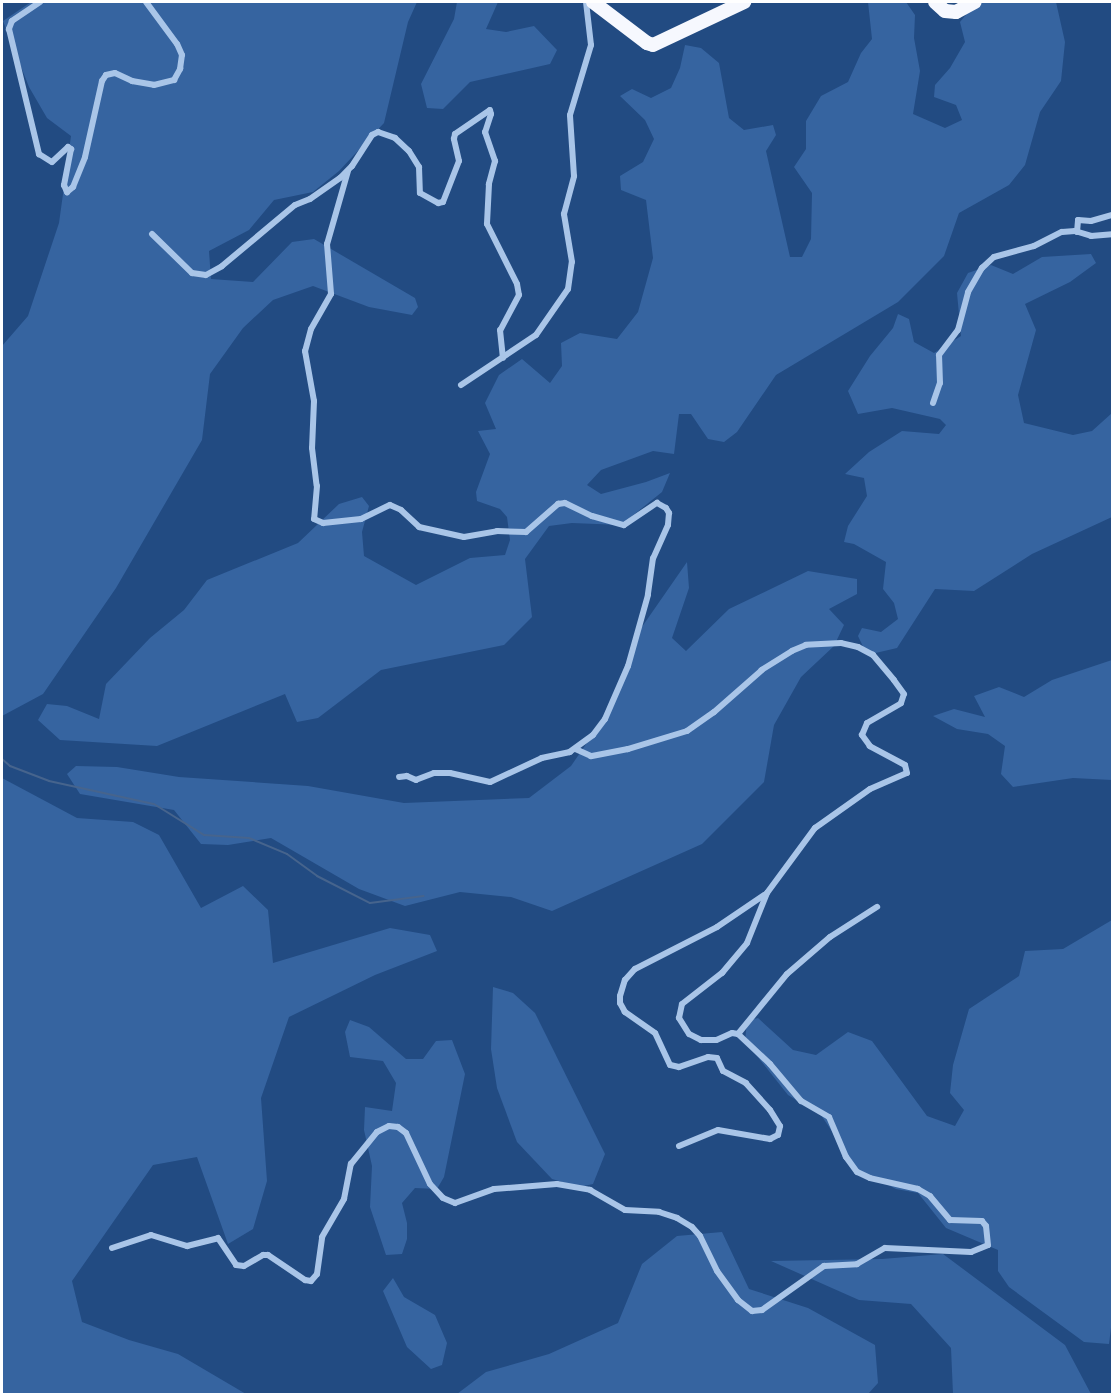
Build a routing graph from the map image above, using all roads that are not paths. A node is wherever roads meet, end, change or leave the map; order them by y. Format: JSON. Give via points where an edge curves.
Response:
{"nodes":[{"id":1,"x":40,"y":2,"type":"edge"},
{"id":2,"x":146,"y":2,"type":"edge"},
{"id":3,"x":586,"y":2,"type":"edge"},
{"id":4,"x":593,"y":2,"type":"edge"},
{"id":5,"x":744,"y":2,"type":"edge"},
{"id":6,"x":935,"y":2,"type":"edge"},
{"id":7,"x":975,"y":2,"type":"edge"},
{"id":8,"x":348,"y":171,"type":"junction"},
{"id":9,"x":1113,"y":215,"type":"edge"},
{"id":10,"x":1077,"y":232,"type":"junction"},
{"id":11,"x":152,"y":234,"type":"dead end"},
{"id":12,"x":1113,"y":234,"type":"edge"},
{"id":13,"x":502,"y":358,"type":"junction"},
{"id":14,"x":461,"y":385,"type":"dead end"},
{"id":15,"x":933,"y":403,"type":"dead end"},
{"id":16,"x":575,"y":749,"type":"junction"},
{"id":17,"x":399,"y":777,"type":"dead end"},
{"id":18,"x":767,"y":893,"type":"junction"},
{"id":19,"x":877,"y":907,"type":"dead end"},
{"id":20,"x":738,"y":1034,"type":"junction"},
{"id":21,"x":679,"y":1146,"type":"dead end"},
{"id":22,"x":112,"y":1248,"type":"dead end"}],
"edges":[{"from":1,"to":2,"type":"street","via":[[12,21],[9,29],[39,154],[52,162],[71,148],[63,185],[67,192],[73,187],[85,157],[106,75],[115,73],[153,85],[177,75],[182,55]]},
{"from":3,"to":13,"type":"street","via":[[591,45],[570,115],[574,176],[564,214],[572,262],[570,279],[563,299],[543,327]]},
{"from":4,"to":5,"type":"highway","via":[[653,45]]},
{"from":6,"to":7,"type":"highway","via":[[956,12]]},
{"from":8,"to":11,"type":"street","via":[[292,207],[206,275],[192,273]]},
{"from":8,"to":13,"type":"street","via":[[372,135],[385,133],[403,145],[416,161],[420,193],[443,202],[459,161],[455,134],[491,111],[485,132],[495,161],[489,184],[487,225],[519,295],[500,330]]},
{"from":8,"to":16,"type":"street","via":[[327,244],[331,294],[311,329],[305,351],[314,401],[314,519],[322,523],[361,519],[390,505],[419,527],[464,537],[496,531],[526,532],[565,502],[592,516],[624,525],[657,503],[669,513],[668,525],[653,558],[648,596],[623,679],[598,729]]},
{"from":9,"to":10,"type":"street","via":[[1078,220]]},
{"from":10,"to":12,"type":"street","via":[[1091,236]]},
{"from":10,"to":15,"type":"street","via":[[1062,231],[1034,246],[1003,254],[982,268],[968,292],[958,330],[939,355],[940,383]]},
{"from":13,"to":14,"type":"street"},
{"from":16,"to":17,"type":"street","via":[[542,758],[490,782],[443,772],[416,780]]},
{"from":16,"to":18,"type":"street","via":[[591,756],[687,731],[762,670],[806,645],[841,643],[873,655],[902,690],[903,698],[897,706],[867,723],[863,739],[905,765],[907,773],[876,786],[820,824]]},
{"from":18,"to":20,"type":"street","via":[[747,943],[722,973],[679,1009],[681,1022],[696,1039],[716,1040]]},
{"from":18,"to":21,"type":"street","via":[[717,927],[635,969],[623,988],[619,1000],[622,1007],[653,1030],[670,1065],[679,1067],[714,1057],[723,1071],[751,1089],[780,1126],[777,1135],[770,1139],[718,1130]]},
{"from":19,"to":20,"type":"street","via":[[830,937],[787,974]]},
{"from":20,"to":22,"type":"street","via":[[801,1101],[829,1117],[857,1172],[918,1189],[930,1196],[950,1220],[979,1220],[987,1226],[986,1247],[974,1251],[885,1248],[857,1264],[824,1266],[762,1310],[752,1311],[738,1300],[717,1271],[700,1236],[677,1218],[666,1213],[626,1210],[590,1190],[557,1184],[494,1189],[455,1203],[443,1198],[429,1184],[406,1133],[398,1126],[389,1126],[373,1137],[351,1164],[344,1199],[322,1237],[313,1280],[305,1280],[266,1254],[244,1266],[236,1265],[218,1238],[187,1246],[151,1235]]}]}
